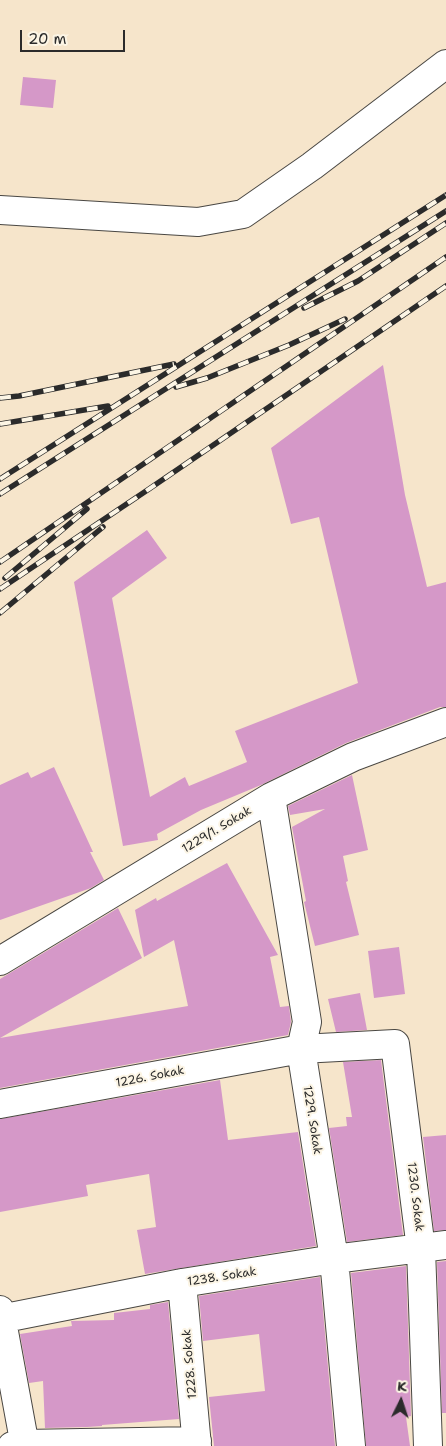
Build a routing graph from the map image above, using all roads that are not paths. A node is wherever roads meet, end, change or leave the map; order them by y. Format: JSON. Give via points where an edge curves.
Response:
{"nodes":[{"id":1,"x":446,"y":64,"type":"edge"},
{"id":2,"x":0,"y":210,"type":"edge"},
{"id":3,"x":446,"y":722,"type":"edge"},
{"id":4,"x":271,"y":797,"type":"junction"},
{"id":5,"x":0,"y":961,"type":"edge"},
{"id":6,"x":300,"y":1049,"type":"junction"},
{"id":7,"x":0,"y":1104,"type":"edge"},
{"id":8,"x":434,"y":1247,"type":"edge"},
{"id":9,"x":334,"y":1260,"type":"junction"},
{"id":10,"x":182,"y":1283,"type":"junction"},
{"id":11,"x":1,"y":1316,"type":"edge"},
{"id":12,"x":197,"y":1444,"type":"edge"},
{"id":13,"x":21,"y":1445,"type":"edge"},
{"id":14,"x":351,"y":1446,"type":"edge"},
{"id":15,"x":428,"y":1446,"type":"edge"}],
"edges":[{"from":1,"to":2,"type":"street","via":[[243,214],[198,222]]},
{"from":3,"to":4,"type":"street","name":"1229/1. Sokak","via":[[353,757]]},
{"from":4,"to":5,"type":"street","name":"1229/1. Sokak"},
{"from":4,"to":6,"type":"street","name":"1229. Sokak","via":[[307,1022]]},
{"from":6,"to":7,"type":"street","name":"1226. Sokak"},
{"from":6,"to":8,"type":"street","name":"1230. Sokak","via":[[395,1044]]},
{"from":6,"to":9,"type":"street","name":"1229. Sokak"},
{"from":8,"to":9,"type":"street","name":"1238. Sokak"},
{"from":8,"to":15,"type":"street","name":"1230. Sokak"},
{"from":9,"to":10,"type":"street","name":"1238. Sokak"},
{"from":9,"to":14,"type":"street","name":"1229. Sokak"},
{"from":10,"to":11,"type":"street","name":"1238. Sokak"},
{"from":10,"to":12,"type":"street","name":"1228. Sokak"},
{"from":11,"to":13,"type":"street"},
{"from":12,"to":13,"type":"street"}]}
